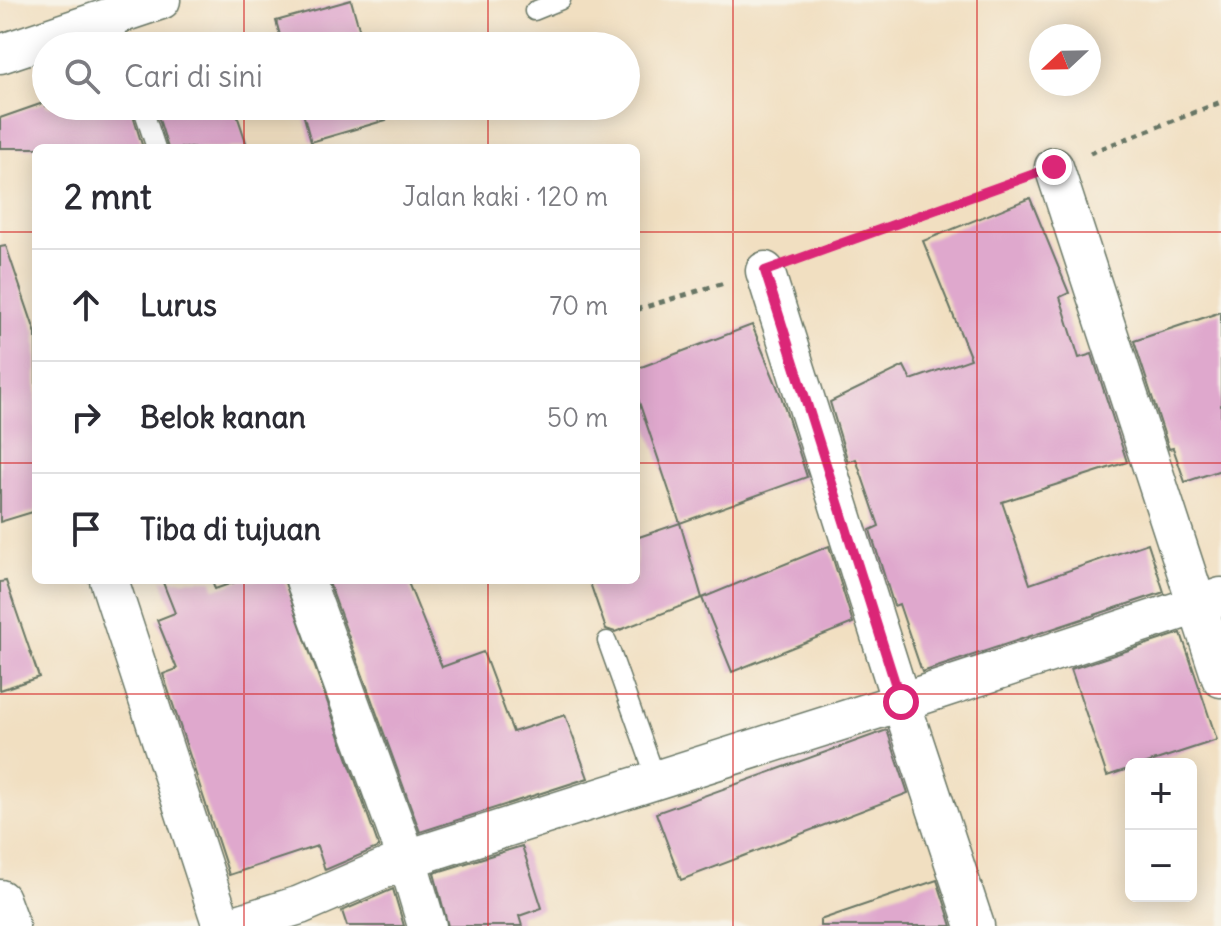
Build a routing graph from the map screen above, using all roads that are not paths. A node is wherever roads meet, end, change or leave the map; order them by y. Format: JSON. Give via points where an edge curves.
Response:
{"nodes":[{"id":1,"x":161,"y":0,"type":"edge"},
{"id":2,"x":561,"y":0,"type":"edge"},
{"id":3,"x":534,"y":11,"type":"dead end"},
{"id":4,"x":114,"y":32,"type":"edge"},
{"id":5,"x":32,"y":48,"type":"edge"},
{"id":6,"x":0,"y":54,"type":"edge"},
{"id":7,"x":147,"y":120,"type":"edge"},
{"id":8,"x":155,"y":144,"type":"edge"},
{"id":9,"x":1054,"y":167,"type":"road end"},
{"id":10,"x":765,"y":271,"type":"road end"},
{"id":11,"x":110,"y":584,"type":"edge"},
{"id":12,"x":306,"y":584,"type":"edge"},
{"id":13,"x":1208,"y":602,"type":"edge"},
{"id":14,"x":607,"y":641,"type":"dead end"},
{"id":15,"x":1221,"y":678,"type":"edge"},
{"id":16,"x":901,"y":702,"type":"junction"},
{"id":17,"x":657,"y":781,"type":"junction"},
{"id":18,"x":407,"y":859,"type":"junction"},
{"id":19,"x":0,"y":899,"type":"edge"},
{"id":20,"x":10,"y":926,"type":"edge"},
{"id":21,"x":222,"y":926,"type":"edge"},
{"id":22,"x":231,"y":926,"type":"edge"},
{"id":23,"x":427,"y":926,"type":"edge"},
{"id":24,"x":975,"y":926,"type":"edge"}],
"edges":[{"from":1,"to":4,"type":"street"},
{"from":2,"to":3,"type":"lane"},
{"from":5,"to":6,"type":"street"},
{"from":7,"to":8,"type":"lane"},
{"from":9,"to":13,"type":"street"},
{"from":10,"to":16,"type":"street"},
{"from":11,"to":21,"type":"street"},
{"from":12,"to":18,"type":"street"},
{"from":13,"to":15,"type":"street"},
{"from":13,"to":16,"type":"street"},
{"from":14,"to":17,"type":"lane"},
{"from":16,"to":17,"type":"street"},
{"from":16,"to":24,"type":"street"},
{"from":17,"to":18,"type":"street"},
{"from":18,"to":22,"type":"street","via":[[300,905]]},
{"from":18,"to":23,"type":"street"},
{"from":19,"to":20,"type":"street"}]}
